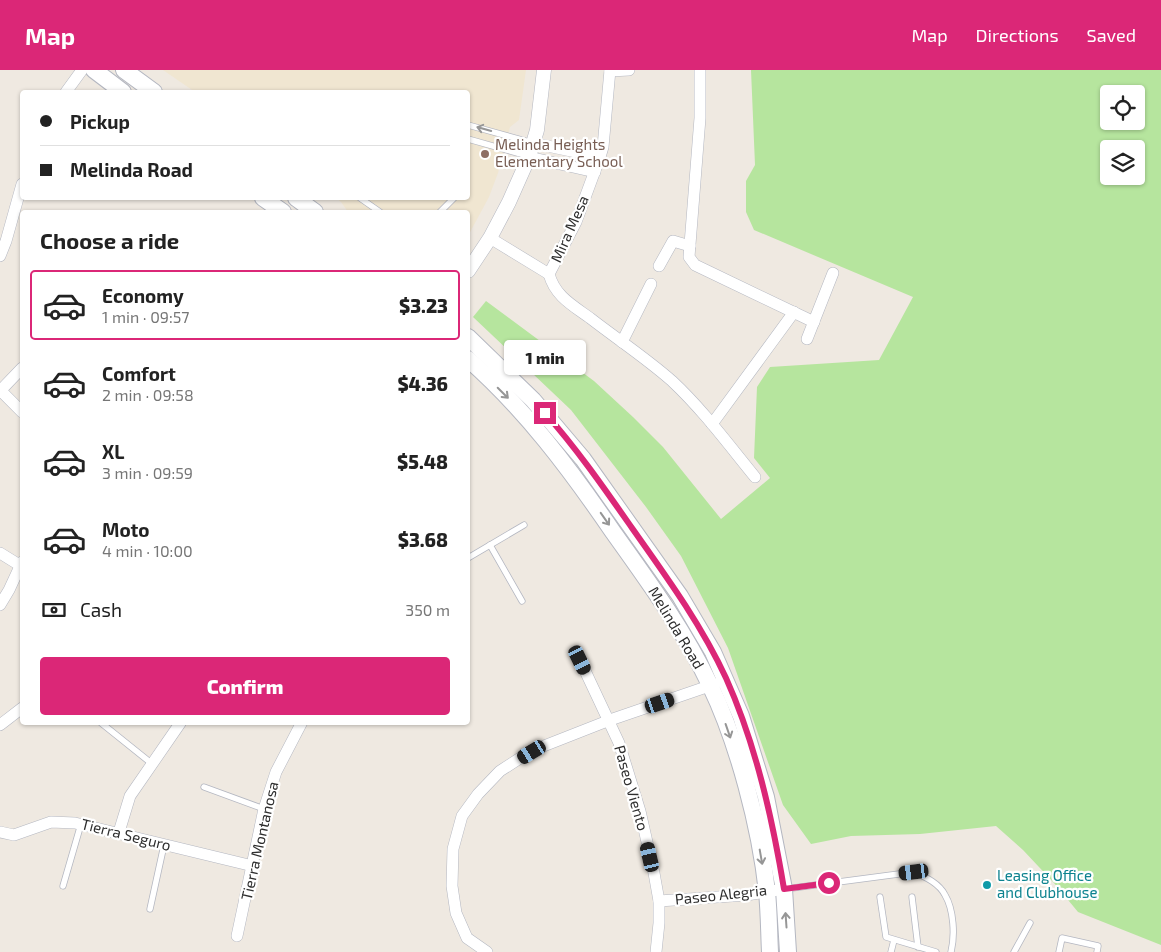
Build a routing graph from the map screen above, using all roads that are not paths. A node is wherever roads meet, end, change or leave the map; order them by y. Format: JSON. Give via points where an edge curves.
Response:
{"nodes":[{"id":1,"x":82,"y":70,"type":"edge"},
{"id":2,"x":94,"y":70,"type":"edge"},
{"id":3,"x":124,"y":70,"type":"edge"},
{"id":4,"x":544,"y":70,"type":"edge"},
{"id":5,"x":629,"y":70,"type":"edge"},
{"id":6,"x":700,"y":70,"type":"edge"},
{"id":7,"x":610,"y":71,"type":"edge"},
{"id":8,"x":67,"y":90,"type":"edge"},
{"id":9,"x":121,"y":90,"type":"edge"},
{"id":10,"x":151,"y":90,"type":"edge"},
{"id":11,"x":470,"y":126,"type":"edge"},
{"id":12,"x":470,"y":141,"type":"edge"},
{"id":13,"x":534,"y":143,"type":"junction"},
{"id":14,"x":529,"y":157,"type":"junction"},
{"id":15,"x":600,"y":157,"type":"junction"},
{"id":16,"x":594,"y":172,"type":"junction"},
{"id":17,"x":20,"y":191,"type":"edge"},
{"id":18,"x":266,"y":200,"type":"edge"},
{"id":19,"x":299,"y":200,"type":"edge"},
{"id":20,"x":363,"y":200,"type":"edge"},
{"id":21,"x":452,"y":200,"type":"edge"},
{"id":22,"x":280,"y":210,"type":"edge"},
{"id":23,"x":312,"y":210,"type":"edge"},
{"id":24,"x":377,"y":210,"type":"edge"},
{"id":25,"x":442,"y":210,"type":"edge"},
{"id":26,"x":490,"y":238,"type":"junction"},
{"id":27,"x":690,"y":246,"type":"junction"},
{"id":28,"x":0,"y":256,"type":"edge"},
{"id":29,"x":660,"y":266,"type":"dead end"},
{"id":30,"x":470,"y":268,"type":"edge"},
{"id":31,"x":833,"y":273,"type":"dead end"},
{"id":32,"x":549,"y":274,"type":"junction"},
{"id":33,"x":651,"y":284,"type":"dead end"},
{"id":34,"x":794,"y":312,"type":"junction"},
{"id":35,"x":814,"y":322,"type":"junction"},
{"id":36,"x":470,"y":339,"type":"edge"},
{"id":37,"x":807,"y":339,"type":"dead end"},
{"id":38,"x":622,"y":342,"type":"junction"},
{"id":39,"x":470,"y":361,"type":"edge"},
{"id":40,"x":20,"y":370,"type":"edge"},
{"id":41,"x":0,"y":390,"type":"edge"},
{"id":42,"x":20,"y":410,"type":"edge"},
{"id":43,"x":712,"y":424,"type":"junction"},
{"id":44,"x":754,"y":477,"type":"dead end"},
{"id":45,"x":524,"y":525,"type":"dead end"},
{"id":46,"x":490,"y":545,"type":"junction"},
{"id":47,"x":0,"y":553,"type":"edge"},
{"id":48,"x":470,"y":557,"type":"edge"},
{"id":49,"x":20,"y":563,"type":"edge"},
{"id":50,"x":20,"y":568,"type":"edge"},
{"id":51,"x":522,"y":601,"type":"dead end"},
{"id":52,"x":0,"y":604,"type":"edge"},
{"id":53,"x":580,"y":660,"type":"dead end"},
{"id":54,"x":726,"y":679,"type":"junction"},
{"id":55,"x":710,"y":686,"type":"junction"},
{"id":56,"x":20,"y":709,"type":"edge"},
{"id":57,"x":610,"y":720,"type":"junction"},
{"id":58,"x":0,"y":724,"type":"edge"},
{"id":59,"x":104,"y":725,"type":"edge"},
{"id":60,"x":179,"y":725,"type":"edge"},
{"id":61,"x":300,"y":725,"type":"edge"},
{"id":62,"x":151,"y":763,"type":"junction"},
{"id":63,"x":204,"y":787,"type":"dead end"},
{"id":64,"x":264,"y":809,"type":"junction"},
{"id":65,"x":81,"y":824,"type":"junction"},
{"id":66,"x":0,"y":832,"type":"edge"},
{"id":67,"x":119,"y":832,"type":"junction"},
{"id":68,"x":164,"y":844,"type":"junction"},
{"id":69,"x":253,"y":866,"type":"junction"},
{"id":70,"x":63,"y":886,"type":"dead end"},
{"id":71,"x":784,"y":889,"type":"junction"},
{"id":72,"x":767,"y":892,"type":"junction"},
{"id":73,"x":880,"y":897,"type":"dead end"},
{"id":74,"x":912,"y":898,"type":"dead end"},
{"id":75,"x":658,"y":901,"type":"junction"},
{"id":76,"x":150,"y":909,"type":"dead end"},
{"id":77,"x":1030,"y":923,"type":"dead end"},
{"id":78,"x":237,"y":936,"type":"dead end"},
{"id":79,"x":894,"y":940,"type":"junction"},
{"id":80,"x":918,"y":947,"type":"junction"},
{"id":81,"x":487,"y":952,"type":"edge"},
{"id":82,"x":656,"y":952,"type":"edge"},
{"id":83,"x":770,"y":952,"type":"edge"},
{"id":84,"x":788,"y":952,"type":"edge"},
{"id":85,"x":891,"y":952,"type":"edge"},
{"id":86,"x":936,"y":952,"type":"edge"},
{"id":87,"x":951,"y":952,"type":"edge"},
{"id":88,"x":1014,"y":952,"type":"edge"},
{"id":89,"x":1059,"y":952,"type":"edge"},
{"id":90,"x":1097,"y":952,"type":"edge"}],
"edges":[{"from":1,"to":8,"type":"street"},
{"from":2,"to":9,"type":"main road"},
{"from":3,"to":10,"type":"main road"},
{"from":4,"to":13,"type":"street"},
{"from":5,"to":7,"type":"street","name":"Mira Mesa"},
{"from":6,"to":27,"type":"street","via":[[700,118]]},
{"from":7,"to":15,"type":"street","name":"Mira Mesa"},
{"from":13,"to":11,"type":"lane","one_way":true},
{"from":12,"to":14,"type":"lane"},
{"from":13,"to":14,"type":"street"},
{"from":13,"to":15,"type":"street"},
{"from":14,"to":16,"type":"street"},
{"from":14,"to":26,"type":"street"},
{"from":15,"to":16,"type":"street","name":"Mira Mesa"},
{"from":16,"to":32,"type":"street","name":"Mira Mesa","via":[[576,222]]},
{"from":17,"to":28,"type":"street"},
{"from":18,"to":22,"type":"main road"},
{"from":19,"to":23,"type":"main road"},
{"from":20,"to":24,"type":"lane"},
{"from":21,"to":25,"type":"lane"},
{"from":26,"to":30,"type":"street"},
{"from":26,"to":32,"type":"street"},
{"from":27,"to":29,"type":"street","via":[[673,241]]},
{"from":27,"to":34,"type":"street","via":[[689,257],[695,265]]},
{"from":31,"to":35,"type":"street"},
{"from":32,"to":38,"type":"street","name":"Mira Mesa","via":[[561,297]]},
{"from":33,"to":38,"type":"street"},
{"from":34,"to":35,"type":"street"},
{"from":34,"to":43,"type":"street"},
{"from":35,"to":37,"type":"street"},
{"from":36,"to":54,"type":"main road","name":"Melinda Road","via":[[533,400],[583,459],[680,596]]},
{"from":38,"to":43,"type":"street","name":"Mira Mesa","via":[[673,383]]},
{"from":39,"to":55,"type":"main road","name":"Melinda Road","one_way":true,"via":[[513,403],[580,484],[665,606]]},
{"from":40,"to":41,"type":"street"},
{"from":41,"to":42,"type":"street"},
{"from":43,"to":44,"type":"street","name":"Mira Mesa"},
{"from":45,"to":46,"type":"lane"},
{"from":46,"to":48,"type":"lane"},
{"from":46,"to":51,"type":"lane"},
{"from":47,"to":49,"type":"street"},
{"from":50,"to":52,"type":"street"},
{"from":53,"to":57,"type":"street","name":"Paseo Viento"},
{"from":54,"to":55,"type":"street"},
{"from":54,"to":71,"type":"main road","name":"Melinda Road","via":[[766,797]]},
{"from":55,"to":57,"type":"street"},
{"from":55,"to":72,"type":"main road","name":"Melinda Road","one_way":true,"via":[[744,779]]},
{"from":56,"to":58,"type":"street"},
{"from":57,"to":75,"type":"street","name":"Paseo Viento","via":[[640,811]]},
{"from":57,"to":81,"type":"street","via":[[532,752],[500,771],[462,816],[453,849],[452,886],[456,913],[468,938]]},
{"from":59,"to":62,"type":"lane"},
{"from":60,"to":62,"type":"street"},
{"from":61,"to":64,"type":"street","name":"Tierra Montanosa","via":[[276,772]]},
{"from":62,"to":67,"type":"street","via":[[130,796]]},
{"from":63,"to":64,"type":"lane"},
{"from":64,"to":69,"type":"street","name":"Tierra Montanosa"},
{"from":65,"to":66,"type":"street","name":"Tierra Seguro","via":[[51,822],[14,835]]},
{"from":65,"to":67,"type":"street","name":"Tierra Seguro"},
{"from":65,"to":70,"type":"lane"},
{"from":67,"to":68,"type":"street","name":"Tierra Seguro"},
{"from":68,"to":69,"type":"street","name":"Tierra Seguro"},
{"from":68,"to":76,"type":"lane"},
{"from":69,"to":78,"type":"street","name":"Tierra Montanosa"},
{"from":71,"to":72,"type":"street","name":"Paseo Alegria"},
{"from":84,"to":71,"type":"main road","name":"Melinda Road","one_way":true},
{"from":71,"to":87,"type":"lane","via":[[914,872],[931,880],[945,894],[952,919],[954,942]]},
{"from":72,"to":75,"type":"street","name":"Paseo Alegria"},
{"from":72,"to":83,"type":"main road","name":"Melinda Road"},
{"from":73,"to":79,"type":"lane","via":[[886,937]]},
{"from":74,"to":80,"type":"lane"},
{"from":75,"to":82,"type":"street","name":"Paseo Viento"},
{"from":77,"to":88,"type":"lane"},
{"from":79,"to":80,"type":"lane"},
{"from":79,"to":85,"type":"lane"},
{"from":80,"to":86,"type":"lane"},
{"from":89,"to":90,"type":"lane","via":[[1062,938],[1098,946]]}]}
